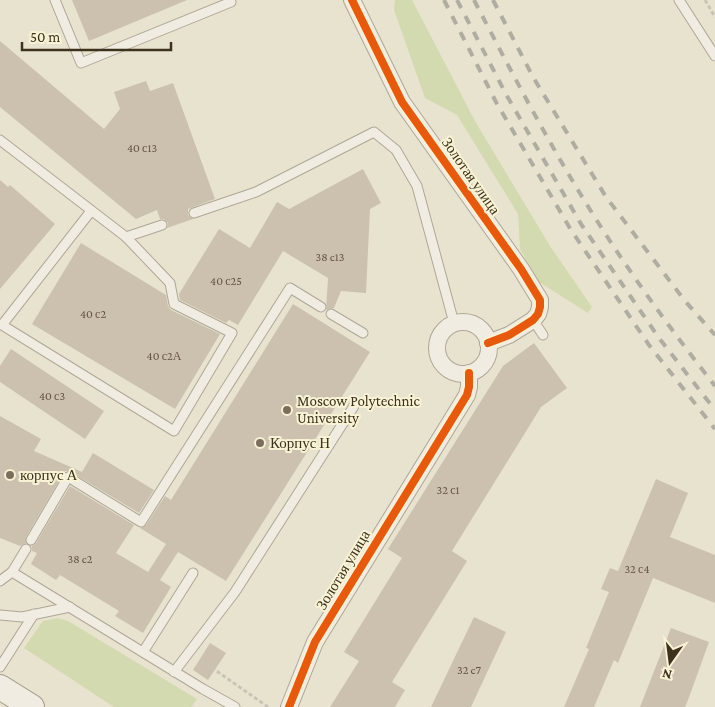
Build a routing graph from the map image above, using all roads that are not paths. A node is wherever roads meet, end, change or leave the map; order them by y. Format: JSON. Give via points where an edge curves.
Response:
{"nodes":[{"id":1,"x":55,"y":0,"type":"edge"},
{"id":2,"x":230,"y":0,"type":"edge"},
{"id":3,"x":352,"y":0,"type":"edge"},
{"id":4,"x":680,"y":0,"type":"edge"},
{"id":5,"x":715,"y":56,"type":"edge"},
{"id":6,"x":0,"y":140,"type":"edge"},
{"id":7,"x":91,"y":211,"type":"junction"},
{"id":8,"x":194,"y":213,"type":"dead end"},
{"id":9,"x":162,"y":225,"type":"dead end"},
{"id":10,"x":126,"y":237,"type":"junction"},
{"id":11,"x":321,"y":307,"type":"dead end"},
{"id":12,"x":331,"y":314,"type":"dead end"},
{"id":13,"x":533,"y":320,"type":"junction"},
{"id":14,"x":454,"y":323,"type":"junction"},
{"id":15,"x":363,"y":333,"type":"dead end"},
{"id":16,"x":543,"y":335,"type":"dead end"},
{"id":17,"x":488,"y":343,"type":"junction"},
{"id":18,"x":469,"y":373,"type":"junction"},
{"id":19,"x":354,"y":406,"type":"dead end"},
{"id":20,"x":31,"y":540,"type":"dead end"},
{"id":21,"x":26,"y":549,"type":"dead end"},
{"id":22,"x":12,"y":572,"type":"junction"},
{"id":23,"x":193,"y":573,"type":"dead end"},
{"id":24,"x":0,"y":581,"type":"edge"},
{"id":25,"x":70,"y":607,"type":"junction"},
{"id":26,"x":34,"y":614,"type":"junction"},
{"id":27,"x":0,"y":616,"type":"edge"},
{"id":28,"x":142,"y":652,"type":"junction"},
{"id":29,"x":0,"y":668,"type":"edge"},
{"id":30,"x":174,"y":672,"type":"junction"},
{"id":31,"x":0,"y":687,"type":"edge"},
{"id":32,"x":32,"y":707,"type":"edge"},
{"id":33,"x":235,"y":707,"type":"edge"},
{"id":34,"x":289,"y":707,"type":"edge"}],
"edges":[{"from":1,"to":2,"type":"lane","via":[[80,62]]},
{"from":3,"to":13,"type":"street","name":"Золотая улица","via":[[402,102],[540,300],[538,314]]},
{"from":4,"to":5,"type":"lane"},
{"from":6,"to":7,"type":"lane"},
{"from":7,"to":10,"type":"lane"},
{"from":7,"to":10,"type":"lane","via":[[2,325],[174,431],[232,333],[174,304],[170,283]]},
{"from":8,"to":14,"type":"lane","via":[[256,192],[374,132],[396,150],[417,186]]},
{"from":9,"to":10,"type":"lane"},
{"from":11,"to":20,"type":"lane","via":[[290,288],[141,522],[68,477]]},
{"from":12,"to":15,"type":"lane"},
{"from":13,"to":16,"type":"lane"},
{"from":13,"to":17,"type":"street"},
{"from":14,"to":17,"type":"street","via":[[472,324],[485,335]]},
{"from":14,"to":18,"type":"street","via":[[440,336],[438,355],[450,370],[459,374]]},
{"from":17,"to":18,"type":"street","via":[[485,362]]},
{"from":18,"to":34,"type":"street","name":"Золотая улица","via":[[467,395],[315,642]]},
{"from":19,"to":30,"type":"lane","via":[[235,592]]},
{"from":21,"to":22,"type":"lane"},
{"from":22,"to":24,"type":"lane"},
{"from":22,"to":25,"type":"lane"},
{"from":23,"to":28,"type":"lane"},
{"from":25,"to":26,"type":"lane"},
{"from":25,"to":28,"type":"lane"},
{"from":26,"to":27,"type":"lane"},
{"from":26,"to":29,"type":"lane"},
{"from":28,"to":30,"type":"lane"},
{"from":30,"to":33,"type":"lane"},
{"from":31,"to":32,"type":"main road"}]}
